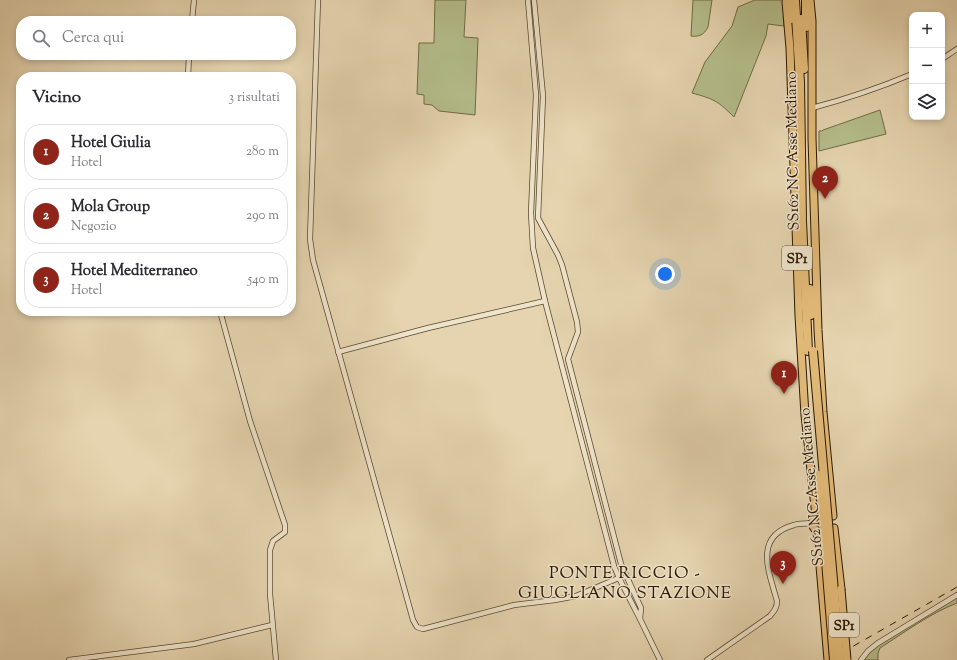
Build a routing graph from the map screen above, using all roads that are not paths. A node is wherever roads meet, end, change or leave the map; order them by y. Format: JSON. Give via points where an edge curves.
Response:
{"nodes":[{"id":1,"x":194,"y":0,"type":"edge"},
{"id":2,"x":318,"y":0,"type":"edge"},
{"id":3,"x":528,"y":0,"type":"edge"},
{"id":4,"x":534,"y":0,"type":"edge"},
{"id":5,"x":786,"y":0,"type":"edge"},
{"id":6,"x":789,"y":0,"type":"edge"},
{"id":7,"x":795,"y":0,"type":"edge"},
{"id":8,"x":800,"y":0,"type":"edge"},
{"id":9,"x":806,"y":0,"type":"edge"},
{"id":10,"x":810,"y":0,"type":"edge"},
{"id":11,"x":192,"y":16,"type":"edge"},
{"id":12,"x":804,"y":48,"type":"junction"},
{"id":13,"x":957,"y":48,"type":"edge"},
{"id":14,"x":945,"y":57,"type":"edge"},
{"id":15,"x":189,"y":60,"type":"edge"},
{"id":16,"x":188,"y":72,"type":"edge"},
{"id":17,"x":909,"y":75,"type":"edge"},
{"id":18,"x":800,"y":82,"type":"junction"},
{"id":19,"x":812,"y":108,"type":"junction"},
{"id":20,"x":545,"y":301,"type":"junction"},
{"id":21,"x":221,"y":316,"type":"edge"},
{"id":22,"x":811,"y":351,"type":"junction"},
{"id":23,"x":338,"y":352,"type":"junction"},
{"id":24,"x":813,"y":523,"type":"junction"},
{"id":25,"x":625,"y":575,"type":"junction"},
{"id":26,"x":619,"y":578,"type":"junction"},
{"id":27,"x":957,"y":595,"type":"edge"},
{"id":28,"x":640,"y":619,"type":"junction"},
{"id":29,"x":272,"y":625,"type":"junction"},
{"id":30,"x":69,"y":660,"type":"edge"},
{"id":31,"x":276,"y":660,"type":"edge"},
{"id":32,"x":660,"y":660,"type":"edge"},
{"id":33,"x":707,"y":660,"type":"edge"},
{"id":34,"x":828,"y":660,"type":"edge"},
{"id":35,"x":834,"y":660,"type":"edge"},
{"id":36,"x":840,"y":660,"type":"edge"},
{"id":37,"x":847,"y":660,"type":"edge"},
{"id":38,"x":861,"y":660,"type":"edge"}],
"edges":[{"from":1,"to":11,"type":"street"},
{"from":2,"to":23,"type":"street","via":[[310,239]]},
{"from":3,"to":20,"type":"street","via":[[536,95],[531,230]]},
{"from":4,"to":25,"type":"street","via":[[543,96],[538,218],[560,260],[577,322],[578,332],[568,360]]},
{"from":5,"to":24,"type":"main road","number":"SP1","via":[[790,48],[799,316],[805,415],[817,515]]},
{"from":6,"to":18,"type":"highway"},
{"from":7,"to":18,"type":"highway","name":"SS162 NC Asse Mediano"},
{"from":8,"to":12,"type":"highway","name":"SS162 NC Asse Mediano"},
{"from":9,"to":12,"type":"highway"},
{"from":10,"to":19,"type":"main road","number":"SP1"},
{"from":12,"to":22,"type":"highway","name":"SS162 NC Asse Mediano"},
{"from":13,"to":14,"type":"street"},
{"from":15,"to":16,"type":"street"},
{"from":17,"to":19,"type":"street"},
{"from":18,"to":22,"type":"highway","name":"SS162 NC Asse Mediano","via":[[802,220]]},
{"from":19,"to":37,"type":"main road","number":"SP1","bridge":true,"via":[[823,412],[832,515],[836,523],[833,529]]},
{"from":20,"to":23,"type":"street"},
{"from":20,"to":26,"type":"street"},
{"from":21,"to":29,"type":"street","via":[[250,421],[286,528],[271,544]]},
{"from":22,"to":35,"type":"highway","name":"SS162 NC Asse Mediano","bridge":true},
{"from":22,"to":36,"type":"highway","name":"SS162 NC Asse Mediano","bridge":true,"via":[[827,497]]},
{"from":23,"to":26,"type":"street","via":[[417,627],[424,629],[514,605],[576,596]]},
{"from":24,"to":33,"type":"street","via":[[795,525],[782,530],[772,538],[766,559],[777,607],[770,616]]},
{"from":24,"to":34,"type":"main road","number":"SP1","via":[[813,527],[819,531]]},
{"from":25,"to":26,"type":"street"},
{"from":25,"to":28,"type":"street","via":[[641,608]]},
{"from":26,"to":28,"type":"street"},
{"from":27,"to":38,"type":"street","via":[[878,643]]},
{"from":28,"to":32,"type":"street"},
{"from":29,"to":30,"type":"street","via":[[194,644]]},
{"from":29,"to":31,"type":"street"}]}
